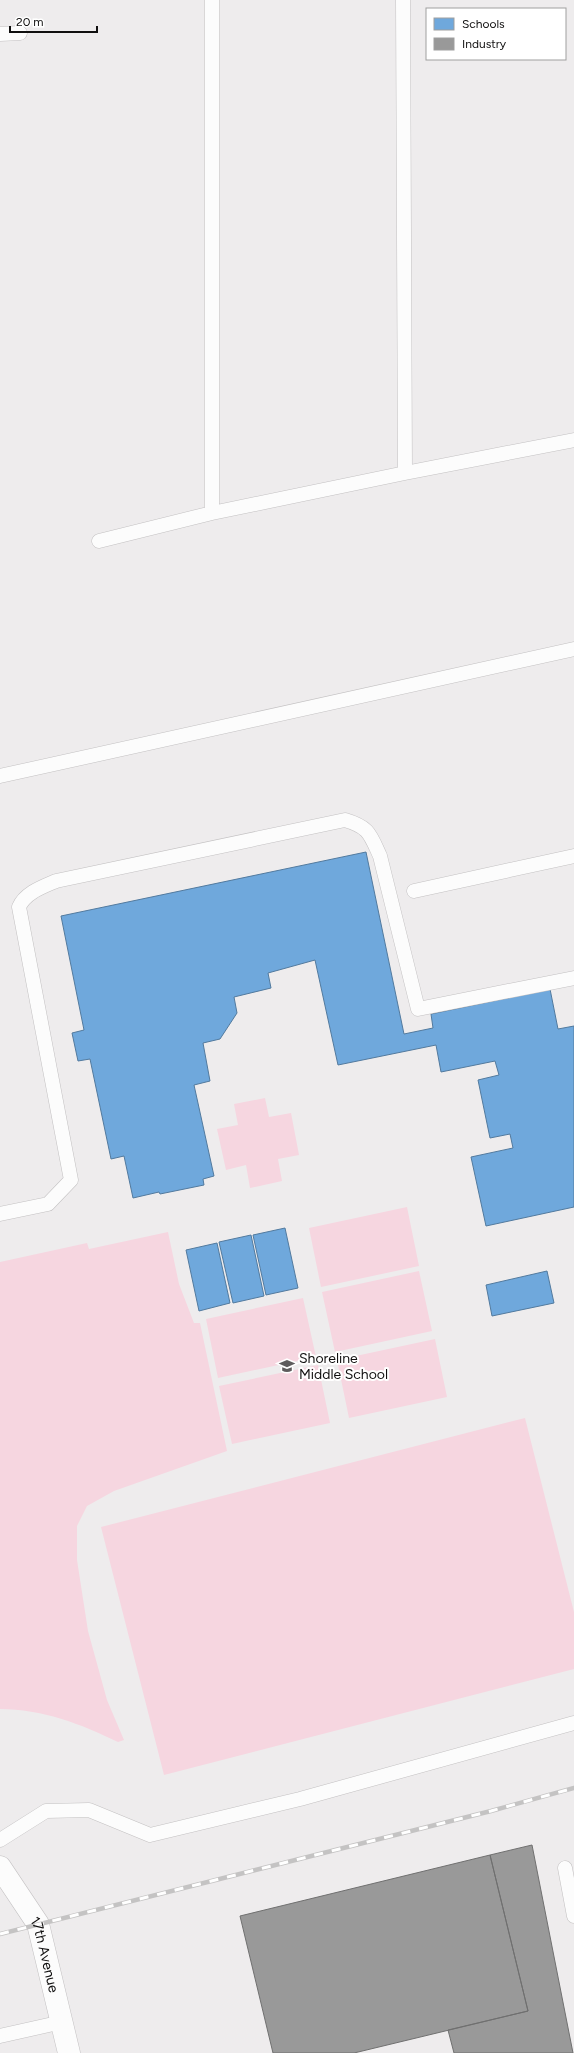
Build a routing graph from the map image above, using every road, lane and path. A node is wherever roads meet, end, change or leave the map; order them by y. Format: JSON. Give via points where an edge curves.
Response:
{"nodes":[{"id":1,"x":212,"y":0,"type":"edge"},
{"id":2,"x":403,"y":0,"type":"edge"},
{"id":3,"x":20,"y":33,"type":"dead end"},
{"id":4,"x":0,"y":34,"type":"edge"},
{"id":5,"x":574,"y":440,"type":"edge"},
{"id":6,"x":405,"y":473,"type":"junction"},
{"id":7,"x":212,"y":513,"type":"junction"},
{"id":8,"x":99,"y":541,"type":"dead end"},
{"id":9,"x":574,"y":649,"type":"edge"},
{"id":10,"x":0,"y":776,"type":"edge"},
{"id":11,"x":574,"y":856,"type":"edge"},
{"id":12,"x":414,"y":891,"type":"dead end"},
{"id":13,"x":574,"y":978,"type":"edge"},
{"id":14,"x":0,"y":1214,"type":"edge"},
{"id":15,"x":574,"y":1723,"type":"edge"},
{"id":16,"x":0,"y":1840,"type":"edge"},
{"id":17,"x":0,"y":1866,"type":"edge"},
{"id":18,"x":565,"y":1868,"type":"dead end"},
{"id":19,"x":574,"y":1916,"type":"edge"},
{"id":20,"x":62,"y":2022,"type":"junction"},
{"id":21,"x":0,"y":2036,"type":"edge"},
{"id":22,"x":70,"y":2053,"type":"edge"}],
"edges":[{"from":1,"to":7,"type":"lane"},
{"from":2,"to":6,"type":"lane"},
{"from":3,"to":4,"type":"lane"},
{"from":5,"to":6,"type":"lane"},
{"from":6,"to":7,"type":"lane"},
{"from":7,"to":8,"type":"lane"},
{"from":9,"to":10,"type":"lane"},
{"from":11,"to":12,"type":"lane"},
{"from":13,"to":14,"type":"lane","via":[[418,1009],[380,856],[369,833],[360,824],[345,820],[56,880],[33,892],[21,901],[19,907],[71,1180],[48,1204]]},
{"from":15,"to":16,"type":"lane","via":[[300,1799],[150,1835],[89,1810],[46,1811]]},
{"from":17,"to":20,"type":"main road","name":"17th Avenue","via":[[38,1924]]},
{"from":18,"to":19,"type":"lane"},
{"from":20,"to":21,"type":"lane"},
{"from":20,"to":22,"type":"main road","name":"17th Avenue"}]}
